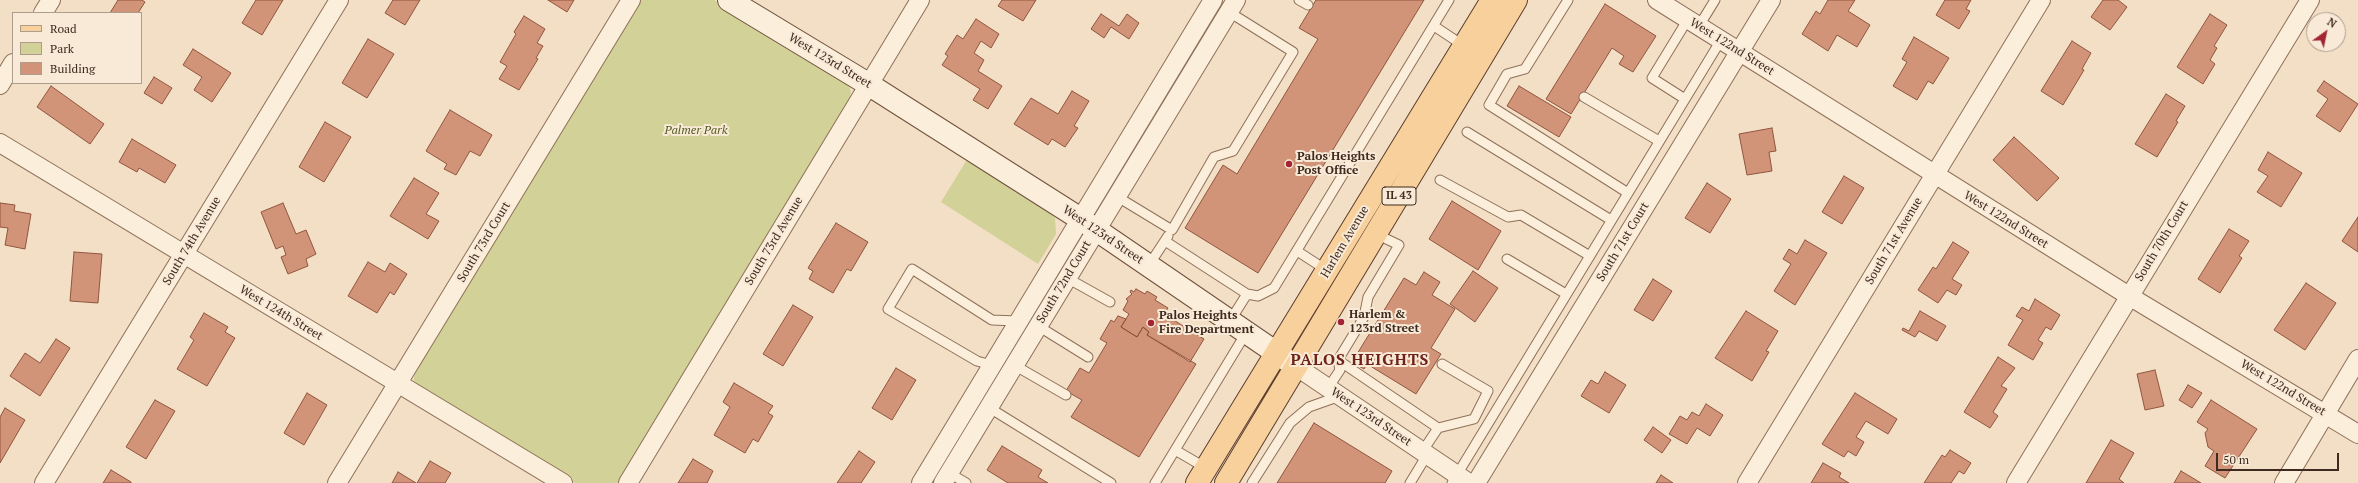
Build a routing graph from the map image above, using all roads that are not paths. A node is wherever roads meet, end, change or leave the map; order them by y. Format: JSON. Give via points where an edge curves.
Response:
{"nodes":[{"id":1,"x":51,"y":0,"type":"edge"},
{"id":2,"x":339,"y":0,"type":"edge"},
{"id":3,"x":631,"y":0,"type":"edge"},
{"id":4,"x":729,"y":0,"type":"edge"},
{"id":5,"x":920,"y":0,"type":"edge"},
{"id":6,"x":1213,"y":0,"type":"edge"},
{"id":7,"x":1299,"y":0,"type":"edge"},
{"id":8,"x":1449,"y":0,"type":"edge"},
{"id":9,"x":1492,"y":0,"type":"edge"},
{"id":10,"x":1516,"y":0,"type":"edge"},
{"id":11,"x":1568,"y":0,"type":"edge"},
{"id":12,"x":1657,"y":0,"type":"edge"},
{"id":13,"x":1715,"y":0,"type":"edge"},
{"id":14,"x":1771,"y":0,"type":"edge"},
{"id":15,"x":2041,"y":0,"type":"edge"},
{"id":16,"x":2310,"y":0,"type":"edge"},
{"id":17,"x":1308,"y":5,"type":"dead end"},
{"id":18,"x":1233,"y":6,"type":"edge"},
{"id":19,"x":44,"y":12,"type":"edge"},
{"id":20,"x":1693,"y":23,"type":"junction"},
{"id":21,"x":1434,"y":26,"type":"junction"},
{"id":22,"x":1721,"y":40,"type":"junction"},
{"id":23,"x":1464,"y":46,"type":"junction"},
{"id":24,"x":1739,"y":52,"type":"junction"},
{"id":25,"x":12,"y":65,"type":"edge"},
{"id":26,"x":868,"y":84,"type":"junction"},
{"id":27,"x":0,"y":85,"type":"edge"},
{"id":28,"x":1584,"y":97,"type":"dead end"},
{"id":29,"x":1685,"y":98,"type":"junction"},
{"id":30,"x":1467,"y":132,"type":"dead end"},
{"id":31,"x":1659,"y":141,"type":"junction"},
{"id":32,"x":0,"y":143,"type":"edge"},
{"id":33,"x":1934,"y":175,"type":"junction"},
{"id":34,"x":1440,"y":180,"type":"dead end"},
{"id":35,"x":1628,"y":193,"type":"junction"},
{"id":36,"x":1116,"y":196,"type":"junction"},
{"id":37,"x":1611,"y":220,"type":"junction"},
{"id":38,"x":1088,"y":223,"type":"junction"},
{"id":39,"x":1172,"y":230,"type":"junction"},
{"id":40,"x":1376,"y":234,"type":"junction"},
{"id":41,"x":1165,"y":241,"type":"junction"},
{"id":42,"x":1297,"y":251,"type":"junction"},
{"id":43,"x":184,"y":254,"type":"junction"},
{"id":44,"x":1590,"y":256,"type":"junction"},
{"id":45,"x":1507,"y":259,"type":"dead end"},
{"id":46,"x":1149,"y":265,"type":"junction"},
{"id":47,"x":1328,"y":271,"type":"junction"},
{"id":48,"x":1067,"y":278,"type":"junction"},
{"id":49,"x":1247,"y":294,"type":"junction"},
{"id":50,"x":1566,"y":294,"type":"junction"},
{"id":51,"x":2129,"y":296,"type":"junction"},
{"id":52,"x":1110,"y":302,"type":"dead end"},
{"id":53,"x":1018,"y":321,"type":"junction"},
{"id":54,"x":1038,"y":326,"type":"junction"},
{"id":55,"x":1238,"y":327,"type":"junction"},
{"id":56,"x":1277,"y":354,"type":"junction"},
{"id":57,"x":1088,"y":357,"type":"dead end"},
{"id":58,"x":2358,"y":359,"type":"edge"},
{"id":59,"x":994,"y":360,"type":"junction"},
{"id":60,"x":1338,"y":360,"type":"junction"},
{"id":61,"x":1442,"y":364,"type":"dead end"},
{"id":62,"x":1014,"y":365,"type":"junction"},
{"id":63,"x":1297,"y":367,"type":"junction"},
{"id":64,"x":398,"y":384,"type":"junction"},
{"id":65,"x":1334,"y":392,"type":"junction"},
{"id":66,"x":1066,"y":395,"type":"dead end"},
{"id":67,"x":988,"y":407,"type":"junction"},
{"id":68,"x":1479,"y":411,"type":"junction"},
{"id":69,"x":2325,"y":414,"type":"junction"},
{"id":70,"x":1491,"y":419,"type":"junction"},
{"id":71,"x":1438,"y":428,"type":"junction"},
{"id":72,"x":2358,"y":434,"type":"edge"},
{"id":73,"x":1175,"y":450,"type":"junction"},
{"id":74,"x":1425,"y":453,"type":"junction"},
{"id":75,"x":1201,"y":476,"type":"edge"},
{"id":76,"x":946,"y":478,"type":"edge"},
{"id":77,"x":1459,"y":480,"type":"edge"},
{"id":78,"x":44,"y":483,"type":"edge"},
{"id":79,"x":337,"y":483,"type":"edge"},
{"id":80,"x":563,"y":483,"type":"edge"},
{"id":81,"x":628,"y":483,"type":"edge"},
{"id":82,"x":921,"y":483,"type":"edge"},
{"id":83,"x":966,"y":483,"type":"edge"},
{"id":84,"x":1110,"y":483,"type":"edge"},
{"id":85,"x":1155,"y":483,"type":"edge"},
{"id":86,"x":1226,"y":483,"type":"edge"},
{"id":87,"x":1252,"y":483,"type":"edge"},
{"id":88,"x":1410,"y":483,"type":"edge"},
{"id":89,"x":1476,"y":483,"type":"edge"},
{"id":90,"x":1747,"y":483,"type":"edge"},
{"id":91,"x":2016,"y":483,"type":"edge"},
{"id":92,"x":2284,"y":483,"type":"edge"}],
"edges":[{"from":1,"to":19,"type":"street"},
{"from":2,"to":43,"type":"street","name":"South 74th Avenue"},
{"from":3,"to":64,"type":"street","name":"South 73rd Court"},
{"from":4,"to":26,"type":"street","name":"West 123rd Street"},
{"from":5,"to":26,"type":"street","name":"South 73rd Avenue"},
{"from":6,"to":38,"type":"street","name":"South 72nd Court"},
{"from":7,"to":17,"type":"lane"},
{"from":8,"to":21,"type":"lane"},
{"from":9,"to":23,"type":"main road","name":"Harlem Avenue","number":"IL 43"},
{"from":10,"to":40,"type":"main road","name":"Harlem Avenue","number":"IL 43"},
{"from":11,"to":35,"type":"lane","via":[[1525,69],[1507,74],[1489,105]]},
{"from":12,"to":20,"type":"street","name":"West 122nd Street"},
{"from":13,"to":20,"type":"lane"},
{"from":14,"to":24,"type":"street","name":"South 71st Court"},
{"from":15,"to":33,"type":"street","name":"South 71st Avenue"},
{"from":16,"to":51,"type":"street","name":"South 70th Court"},
{"from":18,"to":36,"type":"street","name":"South 72nd Court"},
{"from":18,"to":39,"type":"lane","via":[[1293,52],[1233,151],[1214,157]]},
{"from":20,"to":22,"type":"street","name":"West 122nd Street"},
{"from":20,"to":29,"type":"lane","via":[[1652,78]]},
{"from":21,"to":23,"type":"lane"},
{"from":21,"to":42,"type":"lane"},
{"from":22,"to":24,"type":"street","name":"West 122nd Street"},
{"from":22,"to":29,"type":"lane","name":"South 71st Court"},
{"from":23,"to":47,"type":"main road","name":"Harlem Avenue","number":"IL 43"},
{"from":24,"to":33,"type":"street","name":"West 122nd Street"},
{"from":24,"to":89,"type":"street","name":"South 71st Court"},
{"from":25,"to":27,"type":"street"},
{"from":26,"to":38,"type":"street","name":"West 123rd Street"},
{"from":26,"to":81,"type":"street","name":"South 73rd Avenue"},
{"from":28,"to":31,"type":"lane"},
{"from":29,"to":31,"type":"lane","name":"South 71st Court"},
{"from":30,"to":37,"type":"lane"},
{"from":31,"to":35,"type":"lane","name":"South 71st Court"},
{"from":32,"to":43,"type":"street","name":"West 124th Street"},
{"from":33,"to":51,"type":"street","name":"West 122nd Street"},
{"from":33,"to":90,"type":"street","name":"South 71st Avenue"},
{"from":34,"to":44,"type":"lane","via":[[1508,217],[1521,215]]},
{"from":35,"to":37,"type":"lane","name":"South 71st Court"},
{"from":36,"to":38,"type":"street","name":"South 72nd Court"},
{"from":36,"to":39,"type":"lane"},
{"from":37,"to":44,"type":"lane","name":"South 71st Court"},
{"from":38,"to":46,"type":"street","name":"West 123rd Street"},
{"from":38,"to":48,"type":"street","name":"South 72nd Court"},
{"from":38,"to":53,"type":"street","name":"South 72nd Court"},
{"from":39,"to":41,"type":"lane"},
{"from":40,"to":60,"type":"lane","via":[[1399,245],[1368,298],[1364,317]]},
{"from":40,"to":63,"type":"main road","name":"Harlem Avenue","number":"IL 43"},
{"from":41,"to":46,"type":"lane"},
{"from":41,"to":49,"type":"lane"},
{"from":42,"to":47,"type":"lane"},
{"from":42,"to":49,"type":"lane","via":[[1274,288],[1258,296]]},
{"from":43,"to":64,"type":"street","name":"West 124th Street"},
{"from":43,"to":78,"type":"street","name":"South 74th Avenue"},
{"from":44,"to":50,"type":"lane","name":"South 71st Court"},
{"from":45,"to":50,"type":"lane"},
{"from":46,"to":55,"type":"street","name":"West 123rd Street"},
{"from":47,"to":56,"type":"main road","name":"Harlem Avenue","number":"IL 43"},
{"from":48,"to":52,"type":"lane"},
{"from":48,"to":54,"type":"street","name":"South 72nd Court"},
{"from":49,"to":55,"type":"lane"},
{"from":50,"to":70,"type":"lane","name":"South 71st Court"},
{"from":51,"to":69,"type":"street","name":"West 122nd Street"},
{"from":51,"to":91,"type":"street","name":"South 70th Court"},
{"from":53,"to":59,"type":"street","name":"South 72nd Court"},
{"from":53,"to":59,"type":"lane","via":[[992,320],[912,269],[888,309],[977,361]]},
{"from":54,"to":57,"type":"lane"},
{"from":54,"to":62,"type":"street","name":"South 72nd Court"},
{"from":55,"to":56,"type":"street","name":"West 123rd Street"},
{"from":55,"to":73,"type":"lane"},
{"from":56,"to":63,"type":"street","name":"West 123rd Street"},
{"from":56,"to":75,"type":"main road","name":"Harlem Avenue","number":"IL 43"},
{"from":58,"to":69,"type":"street"},
{"from":59,"to":62,"type":"street"},
{"from":59,"to":82,"type":"street","name":"South 72nd Court"},
{"from":60,"to":65,"type":"lane","via":[[1340,370]]},
{"from":60,"to":71,"type":"lane"},
{"from":61,"to":68,"type":"lane","via":[[1488,391]]},
{"from":62,"to":66,"type":"lane"},
{"from":62,"to":67,"type":"street","name":"South 72nd Court"},
{"from":63,"to":65,"type":"street","name":"West 123rd Street"},
{"from":63,"to":86,"type":"main road","name":"Harlem Avenue","number":"IL 43"},
{"from":64,"to":79,"type":"street","name":"South 73rd Court"},
{"from":64,"to":80,"type":"street","name":"West 124th Street"},
{"from":65,"to":74,"type":"street","name":"West 123rd Street"},
{"from":65,"to":87,"type":"lane","via":[[1309,407],[1290,423]]},
{"from":67,"to":76,"type":"street","name":"South 72nd Court"},
{"from":67,"to":84,"type":"lane"},
{"from":68,"to":70,"type":"lane"},
{"from":68,"to":71,"type":"lane","via":[[1474,419]]},
{"from":69,"to":72,"type":"street","name":"West 122nd Street"},
{"from":69,"to":92,"type":"street"},
{"from":70,"to":77,"type":"lane","name":"South 71st Court"},
{"from":71,"to":74,"type":"lane"},
{"from":73,"to":75,"type":"lane"},
{"from":73,"to":85,"type":"lane"},
{"from":74,"to":77,"type":"street","name":"West 123rd Street"},
{"from":74,"to":88,"type":"lane"},
{"from":76,"to":83,"type":"lane"}]}
